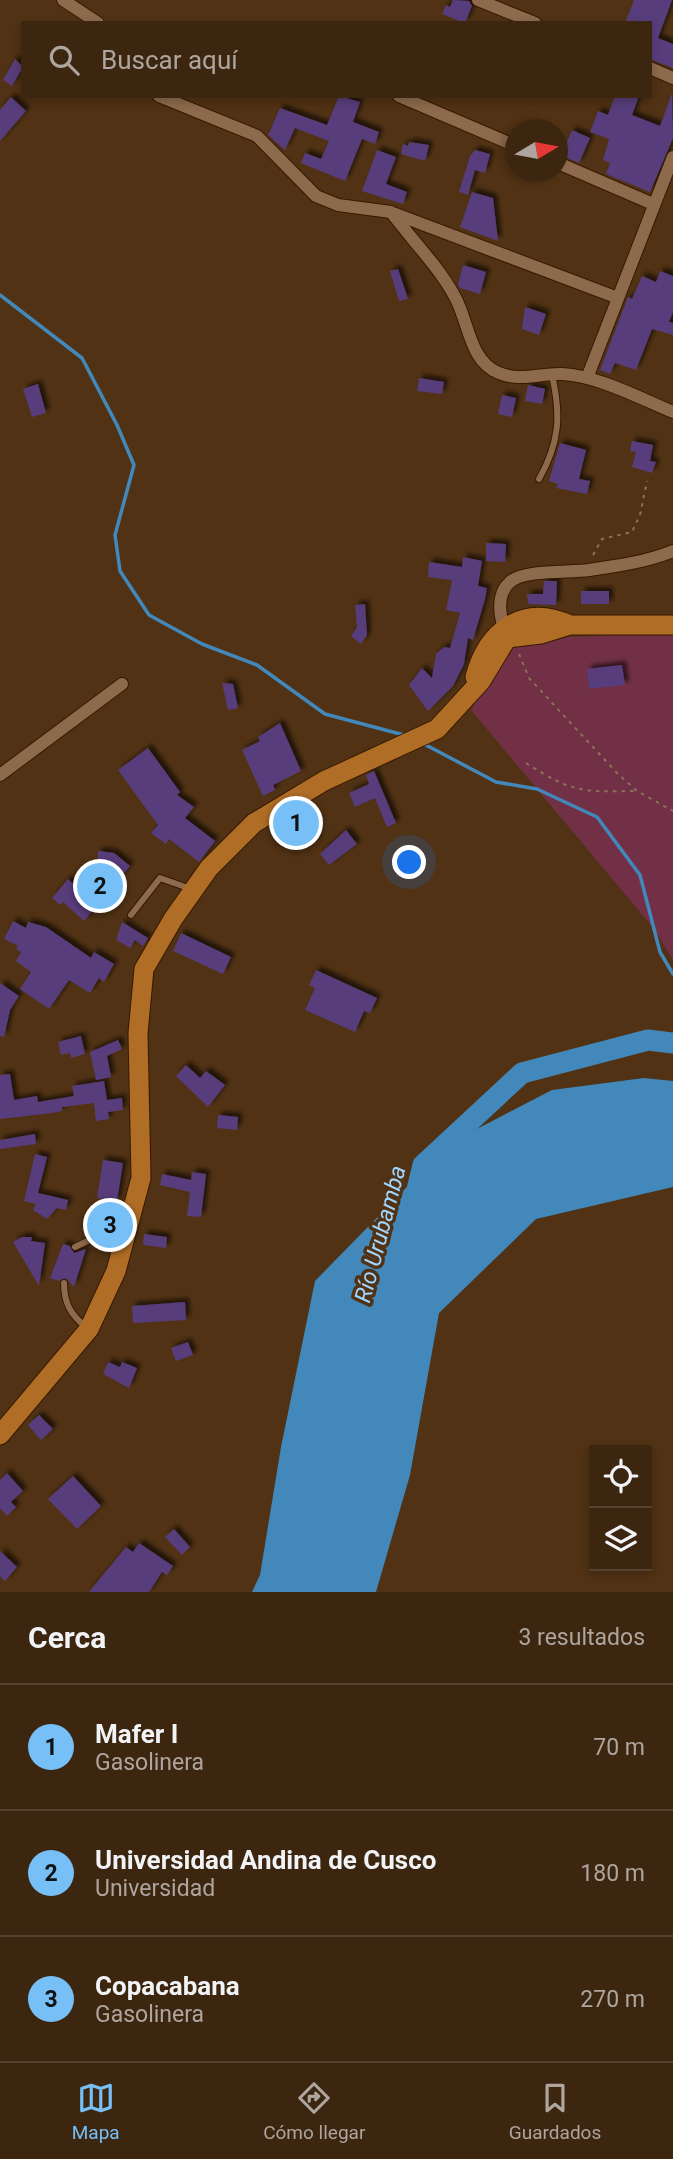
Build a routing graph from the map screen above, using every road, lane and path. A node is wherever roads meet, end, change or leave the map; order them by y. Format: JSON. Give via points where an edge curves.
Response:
{"nodes":[{"id":1,"x":63,"y":0,"type":"edge"},
{"id":2,"x":478,"y":0,"type":"edge"},
{"id":3,"x":95,"y":21,"type":"edge"},
{"id":4,"x":530,"y":21,"type":"edge"},
{"id":5,"x":652,"y":69,"type":"edge"},
{"id":6,"x":673,"y":78,"type":"edge"},
{"id":7,"x":164,"y":98,"type":"edge"},
{"id":8,"x":404,"y":98,"type":"edge"},
{"id":9,"x":505,"y":141,"type":"edge"},
{"id":10,"x":673,"y":157,"type":"edge"},
{"id":11,"x":568,"y":167,"type":"edge"},
{"id":12,"x":653,"y":204,"type":"junction"},
{"id":13,"x":391,"y":212,"type":"junction"},
{"id":14,"x":618,"y":298,"type":"junction"},
{"id":15,"x":552,"y":375,"type":"junction"},
{"id":16,"x":587,"y":378,"type":"junction"},
{"id":17,"x":673,"y":412,"type":"edge"},
{"id":18,"x":539,"y":479,"type":"dead end"},
{"id":19,"x":647,"y":481,"type":"dead end"},
{"id":20,"x":673,"y":551,"type":"edge"},
{"id":21,"x":591,"y":570,"type":"junction"},
{"id":22,"x":673,"y":625,"type":"edge"},
{"id":23,"x":509,"y":635,"type":"junction"},
{"id":24,"x":122,"y":684,"type":"dead end"},
{"id":25,"x":526,"y":763,"type":"dead end"},
{"id":26,"x":0,"y":775,"type":"edge"},
{"id":27,"x":637,"y":791,"type":"junction"},
{"id":28,"x":673,"y":811,"type":"edge"},
{"id":29,"x":193,"y":890,"type":"junction"},
{"id":30,"x":131,"y":915,"type":"dead end"},
{"id":31,"x":126,"y":1240,"type":"junction"},
{"id":32,"x":75,"y":1247,"type":"dead end"},
{"id":33,"x":64,"y":1283,"type":"dead end"},
{"id":34,"x":89,"y":1329,"type":"junction"},
{"id":35,"x":0,"y":1435,"type":"edge"}],
"edges":[{"from":1,"to":3,"type":"street"},
{"from":2,"to":4,"type":"street"},
{"from":5,"to":6,"type":"street"},
{"from":7,"to":13,"type":"street","via":[[257,136],[316,196],[338,205]]},
{"from":8,"to":9,"type":"street"},
{"from":10,"to":12,"type":"street"},
{"from":11,"to":12,"type":"street"},
{"from":12,"to":14,"type":"street"},
{"from":13,"to":14,"type":"street"},
{"from":13,"to":15,"type":"street","via":[[456,298],[484,363],[518,378]]},
{"from":14,"to":16,"type":"street"},
{"from":15,"to":16,"type":"street"},
{"from":15,"to":18,"type":"lane","via":[[560,408]]},
{"from":16,"to":17,"type":"street"},
{"from":19,"to":21,"type":"path","via":[[632,532],[603,539],[594,550]]},
{"from":20,"to":21,"type":"street"},
{"from":21,"to":23,"type":"street","via":[[528,575],[510,581],[502,593],[500,611]]},
{"from":22,"to":23,"type":"highway","via":[[570,625],[541,634]]},
{"from":23,"to":27,"type":"path","via":[[528,678]]},
{"from":23,"to":29,"type":"highway","via":[[481,681],[437,729],[324,780],[254,822]]},
{"from":24,"to":26,"type":"street"},
{"from":25,"to":27,"type":"path","via":[[582,792]]},
{"from":27,"to":28,"type":"path"},
{"from":29,"to":30,"type":"lane","via":[[160,878]]},
{"from":29,"to":31,"type":"highway","via":[[144,968],[138,1033],[141,1178]]},
{"from":31,"to":32,"type":"lane","via":[[102,1234]]},
{"from":31,"to":34,"type":"highway"},
{"from":33,"to":34,"type":"lane","via":[[64,1300],[73,1317]]},
{"from":34,"to":35,"type":"highway"}]}
